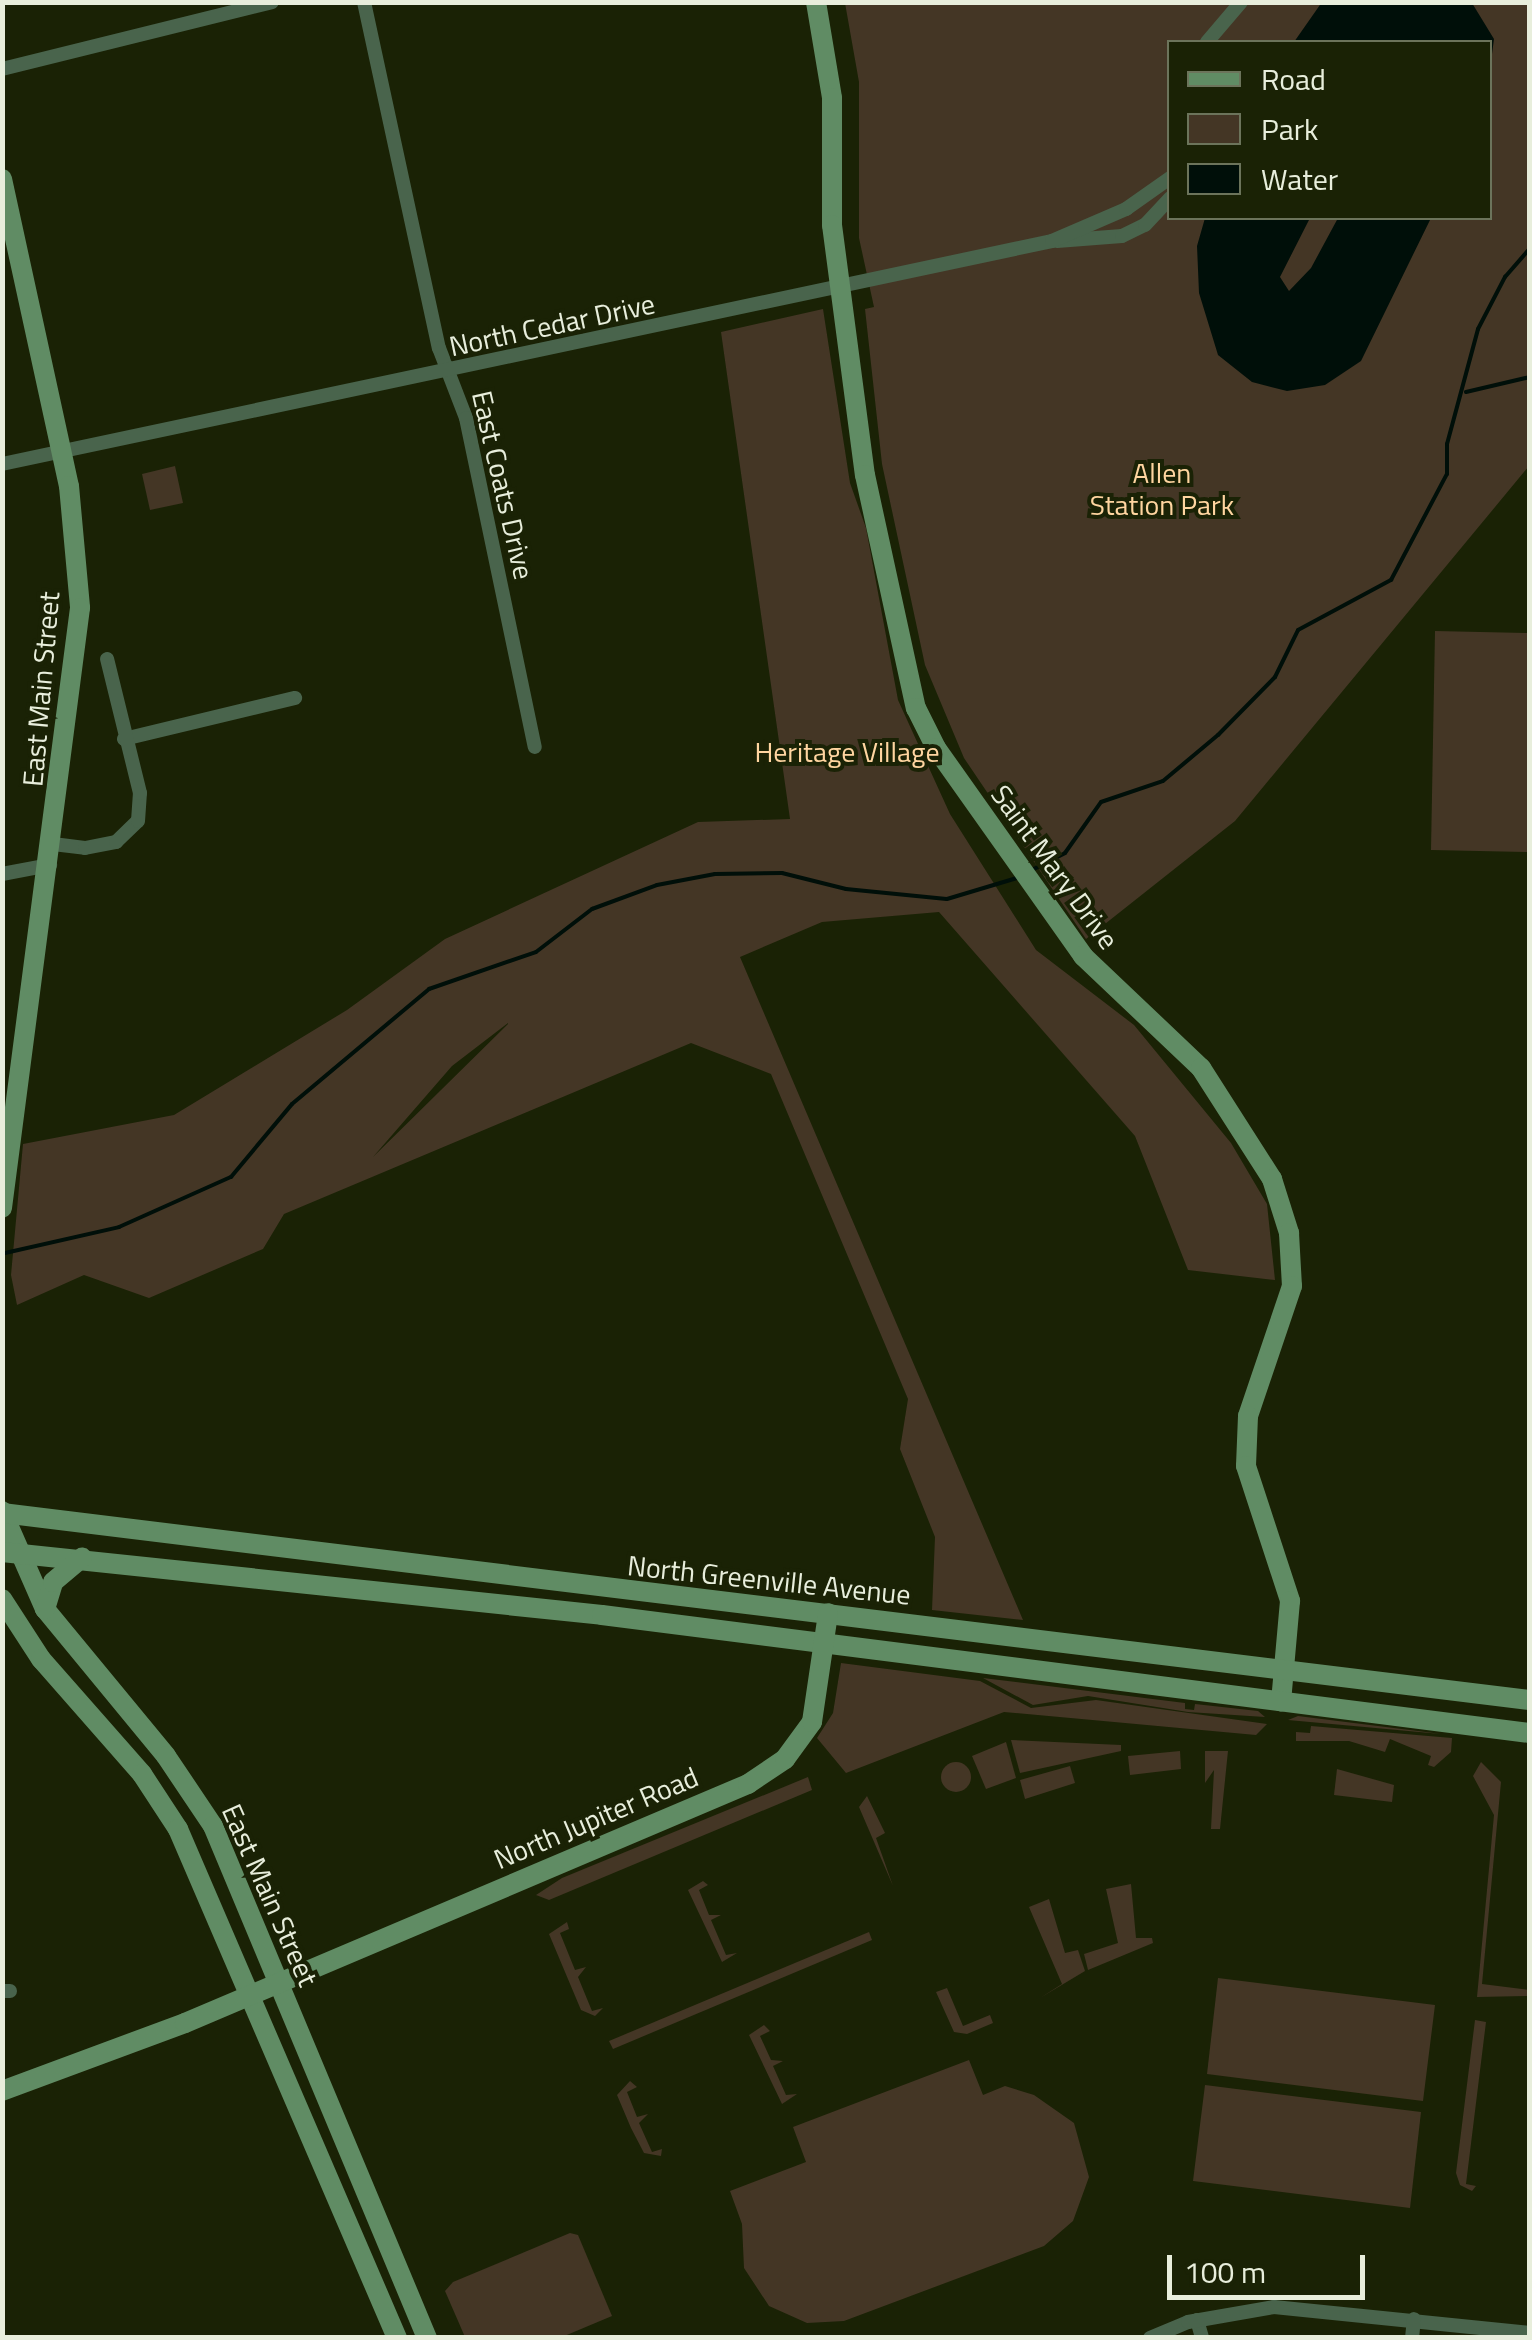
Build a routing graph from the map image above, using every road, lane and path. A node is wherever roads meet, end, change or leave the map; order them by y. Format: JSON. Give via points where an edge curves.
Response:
{"nodes":[{"id":1,"x":272,"y":2,"type":"edge"},
{"id":2,"x":364,"y":2,"type":"edge"},
{"id":3,"x":816,"y":2,"type":"edge"},
{"id":4,"x":1241,"y":2,"type":"edge"},
{"id":5,"x":1210,"y":40,"type":"edge"},
{"id":6,"x":2,"y":69,"type":"edge"},
{"id":7,"x":2,"y":179,"type":"edge"},
{"id":8,"x":1167,"y":180,"type":"edge"},
{"id":9,"x":1167,"y":201,"type":"edge"},
{"id":10,"x":1052,"y":241,"type":"junction"},
{"id":11,"x":842,"y":289,"type":"junction"},
{"id":12,"x":449,"y":373,"type":"junction"},
{"id":13,"x":62,"y":452,"type":"junction"},
{"id":14,"x":2,"y":464,"type":"edge"},
{"id":15,"x":108,"y":659,"type":"dead end"},
{"id":16,"x":295,"y":698,"type":"dead end"},
{"id":17,"x":124,"y":739,"type":"junction"},
{"id":18,"x":535,"y":747,"type":"dead end"},
{"id":19,"x":52,"y":854,"type":"junction"},
{"id":20,"x":2,"y":874,"type":"edge"},
{"id":21,"x":2,"y":1208,"type":"edge"},
{"id":22,"x":3,"y":1513,"type":"edge"},
{"id":23,"x":9,"y":1553,"type":"edge"},
{"id":24,"x":82,"y":1558,"type":"junction"},
{"id":25,"x":2,"y":1599,"type":"edge"},
{"id":26,"x":46,"y":1609,"type":"junction"},
{"id":27,"x":828,"y":1613,"type":"junction"},
{"id":28,"x":825,"y":1646,"type":"junction"},
{"id":29,"x":1285,"y":1671,"type":"junction"},
{"id":30,"x":1530,"y":1700,"type":"edge"},
{"id":31,"x":1281,"y":1702,"type":"junction"},
{"id":32,"x":1530,"y":1733,"type":"edge"},
{"id":33,"x":179,"y":1774,"type":"junction"},
{"id":34,"x":155,"y":1791,"type":"junction"},
{"id":35,"x":280,"y":1983,"type":"junction"},
{"id":36,"x":250,"y":1996,"type":"junction"},
{"id":37,"x":2,"y":2091,"type":"edge"},
{"id":38,"x":404,"y":2278,"type":"junction"},
{"id":39,"x":376,"y":2290,"type":"junction"},
{"id":40,"x":1414,"y":2319,"type":"junction"},
{"id":41,"x":1196,"y":2320,"type":"junction"},
{"id":42,"x":1530,"y":2333,"type":"edge"},
{"id":43,"x":396,"y":2338,"type":"edge"},
{"id":44,"x":428,"y":2338,"type":"edge"},
{"id":45,"x":1150,"y":2338,"type":"edge"},
{"id":46,"x":1202,"y":2338,"type":"edge"},
{"id":47,"x":1412,"y":2338,"type":"edge"}],
"edges":[{"from":1,"to":6,"type":"street"},
{"from":2,"to":12,"type":"street","name":"East Coats Drive"},
{"from":3,"to":11,"type":"main road","name":"Saint Mary Drive","via":[[832,98],[831,210]]},
{"from":4,"to":5,"type":"street"},
{"from":7,"to":13,"type":"main road","name":"East Main Street"},
{"from":8,"to":10,"type":"street","name":"North Cedar Drive","via":[[1126,210]]},
{"from":9,"to":10,"type":"street","name":"North Cedar Drive","via":[[1146,225],[1122,236]]},
{"from":10,"to":11,"type":"street","name":"North Cedar Drive"},
{"from":11,"to":12,"type":"street","name":"North Cedar Drive"},
{"from":11,"to":29,"type":"main road","name":"Saint Mary Drive","via":[[865,475],[909,687],[931,740],[1073,943],[1201,1068],[1272,1179],[1289,1233],[1292,1286],[1248,1416],[1246,1466],[1290,1601]]},
{"from":12,"to":13,"type":"street","name":"North Cedar Drive"},
{"from":12,"to":18,"type":"street","name":"East Coats Drive","via":[[466,418]]},
{"from":13,"to":14,"type":"street","name":"North Cedar Drive"},
{"from":13,"to":19,"type":"main road","name":"East Main Street","via":[[80,608]]},
{"from":15,"to":17,"type":"street"},
{"from":16,"to":17,"type":"street"},
{"from":17,"to":19,"type":"street","via":[[140,794],[138,821],[116,842]]},
{"from":19,"to":20,"type":"street"},
{"from":19,"to":21,"type":"main road","name":"East Main Street"},
{"from":22,"to":23,"type":"main road","name":"East Main Street"},
{"from":22,"to":27,"type":"main road","name":"North Greenville Avenue"},
{"from":23,"to":24,"type":"main road","name":"North Greenville Avenue"},
{"from":23,"to":26,"type":"main road","name":"East Main Street"},
{"from":24,"to":26,"type":"main road","via":[[53,1582]]},
{"from":24,"to":28,"type":"main road","name":"North Greenville Avenue"},
{"from":25,"to":34,"type":"main road","name":"East Main Street","via":[[41,1659]]},
{"from":26,"to":33,"type":"main road","name":"East Main Street"},
{"from":27,"to":28,"type":"main road","name":"North Jupiter Road"},
{"from":27,"to":29,"type":"main road","name":"North Greenville Avenue"},
{"from":28,"to":31,"type":"main road","name":"North Greenville Avenue"},
{"from":28,"to":35,"type":"main road","name":"North Jupiter Road","via":[[820,1701],[804,1738],[748,1784]]},
{"from":29,"to":30,"type":"main road","name":"North Greenville Avenue"},
{"from":29,"to":31,"type":"main road","name":"Saint Mary Drive"},
{"from":31,"to":32,"type":"main road","name":"North Greenville Avenue"},
{"from":33,"to":34,"type":"main road"},
{"from":33,"to":35,"type":"main road","name":"East Main Street","via":[[213,1826]]},
{"from":34,"to":36,"type":"main road","name":"East Main Street","via":[[188,1850]]},
{"from":35,"to":36,"type":"main road","name":"North Jupiter Road"},
{"from":35,"to":38,"type":"main road","name":"East Main Street"},
{"from":36,"to":37,"type":"main road","name":"North Jupiter Road"},
{"from":36,"to":39,"type":"main road","name":"East Main Street"},
{"from":38,"to":39,"type":"main road"},
{"from":38,"to":44,"type":"main road","name":"East Main Street"},
{"from":39,"to":43,"type":"main road","name":"East Main Street"},
{"from":40,"to":41,"type":"street","via":[[1274,2307]]},
{"from":40,"to":42,"type":"street"},
{"from":40,"to":47,"type":"street"},
{"from":41,"to":45,"type":"street"},
{"from":41,"to":46,"type":"street"}]}
